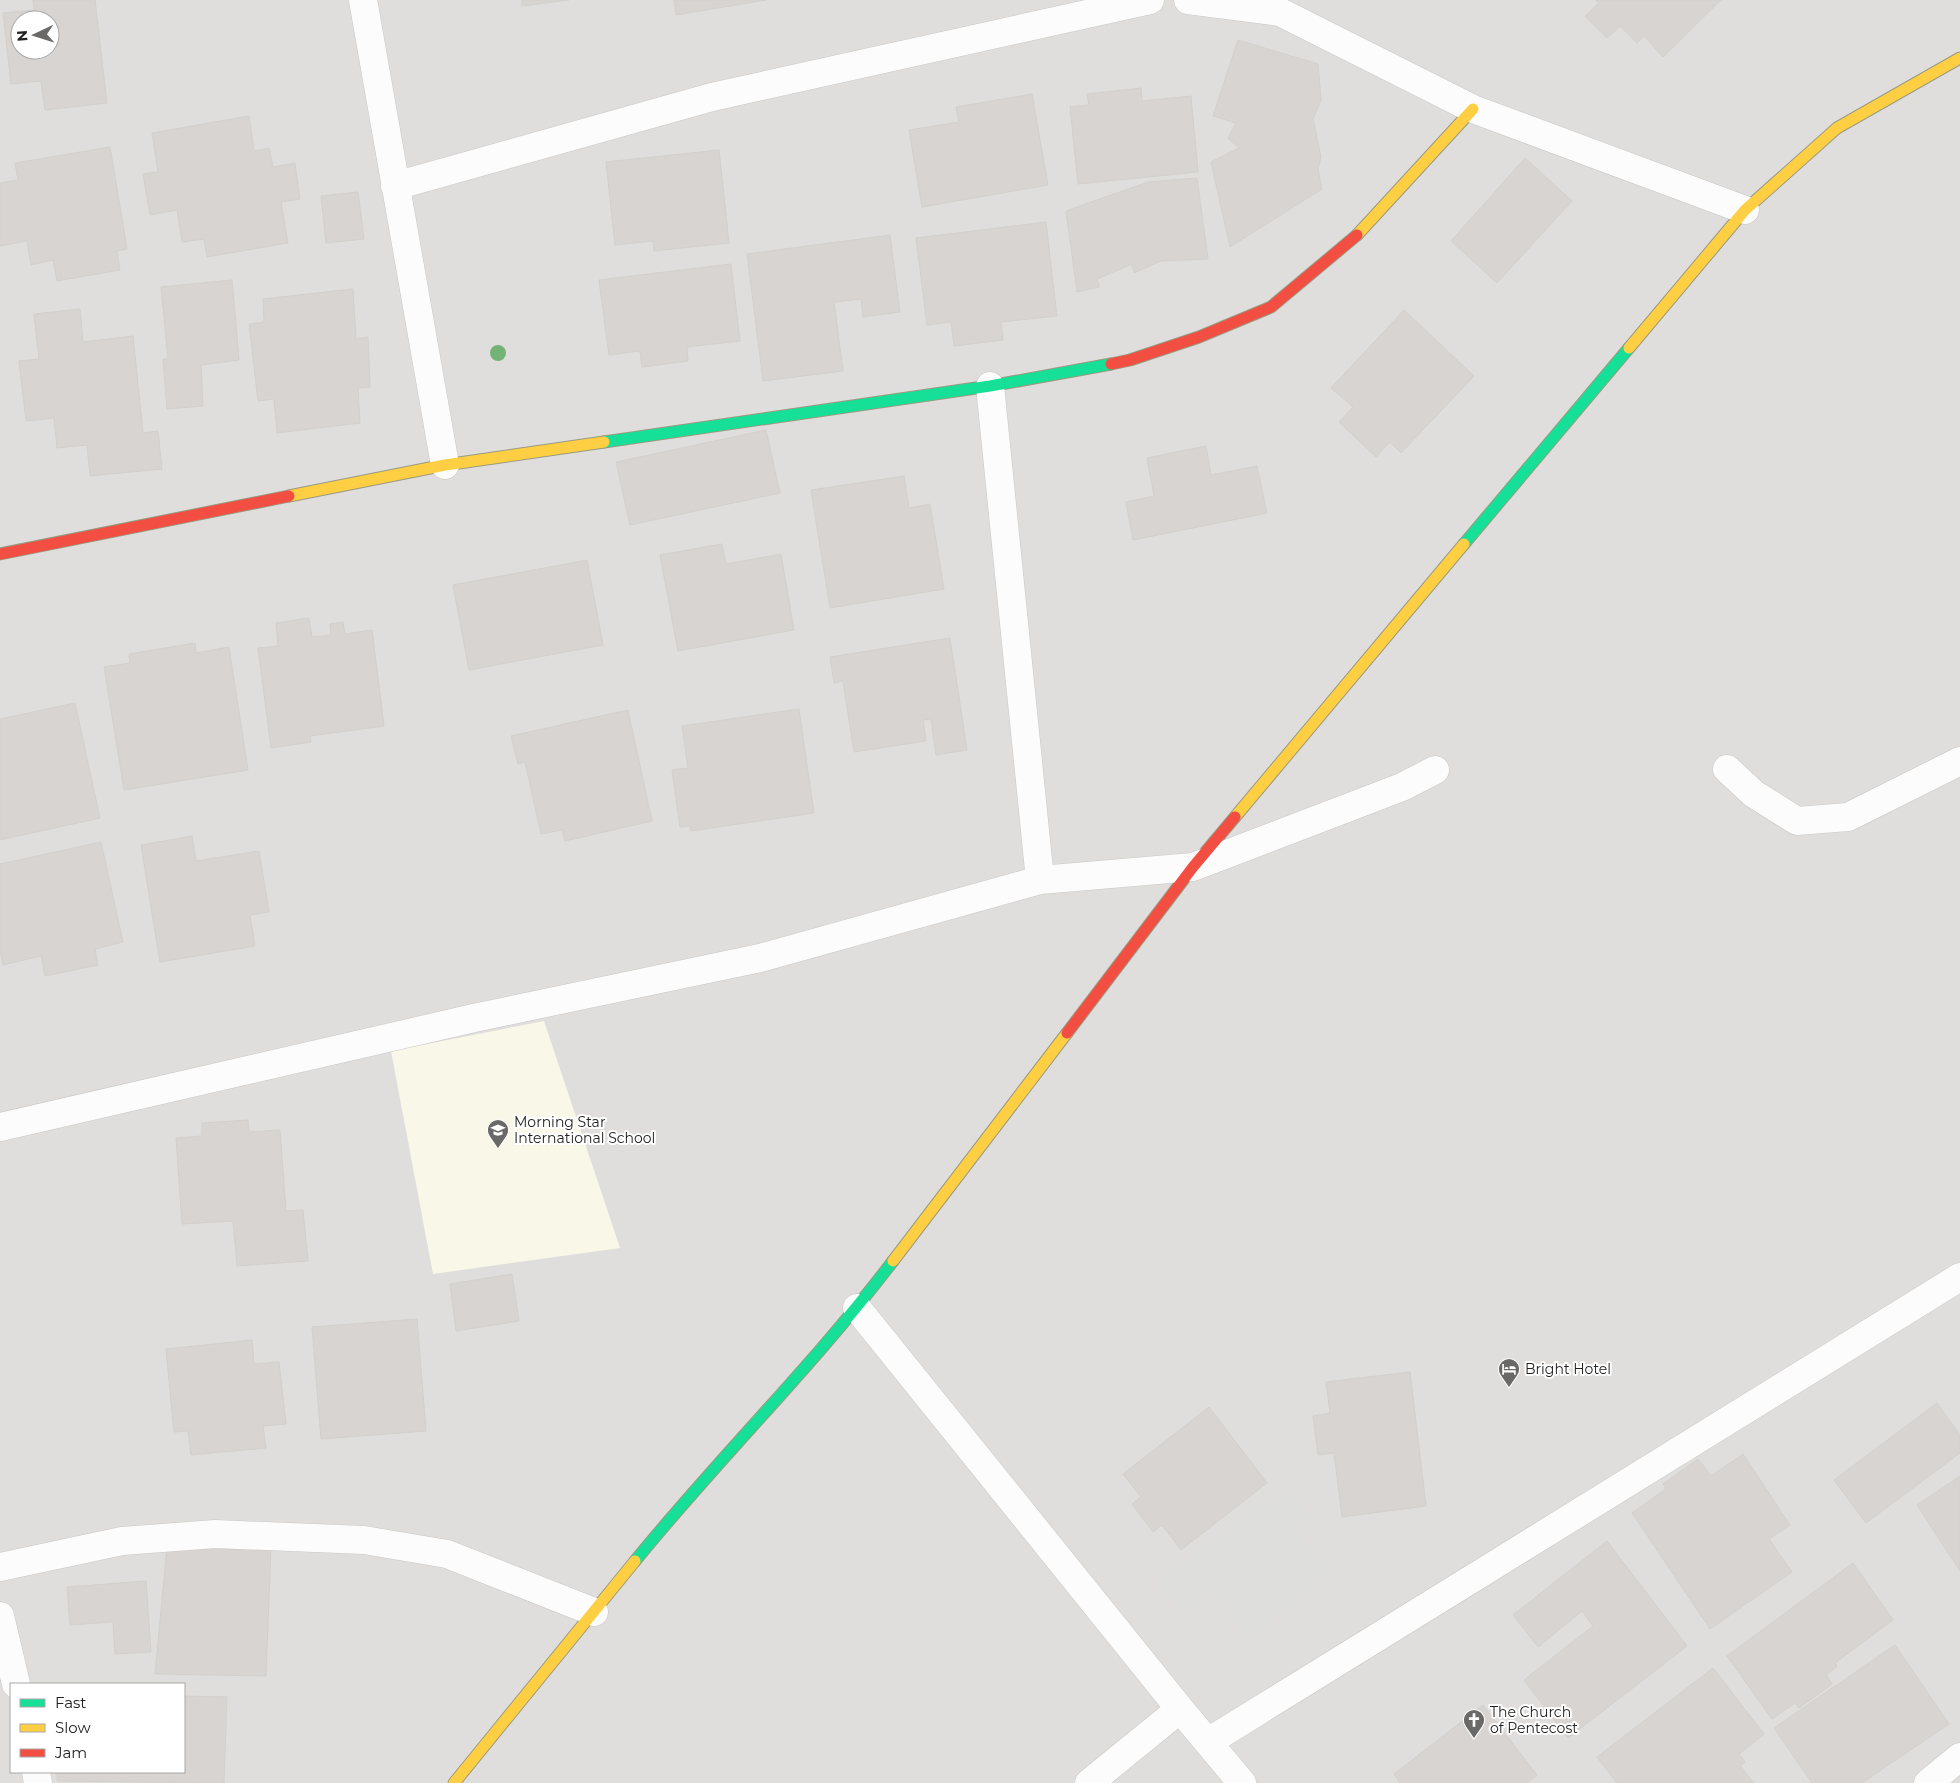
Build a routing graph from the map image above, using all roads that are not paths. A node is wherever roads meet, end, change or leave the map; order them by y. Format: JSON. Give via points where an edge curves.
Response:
{"nodes":[{"id":1,"x":363,"y":0,"type":"edge"},
{"id":2,"x":1150,"y":0,"type":"edge"},
{"id":3,"x":1188,"y":0,"type":"edge"},
{"id":4,"x":1960,"y":58,"type":"edge"},
{"id":5,"x":1473,"y":109,"type":"junction"},
{"id":6,"x":395,"y":186,"type":"junction"},
{"id":7,"x":1745,"y":210,"type":"junction"},
{"id":8,"x":990,"y":386,"type":"junction"},
{"id":9,"x":445,"y":465,"type":"junction"},
{"id":10,"x":0,"y":554,"type":"edge"},
{"id":11,"x":1960,"y":761,"type":"edge"},
{"id":12,"x":1727,"y":769,"type":"dead end"},
{"id":13,"x":1435,"y":770,"type":"dead end"},
{"id":14,"x":1193,"y":867,"type":"junction"},
{"id":15,"x":1040,"y":880,"type":"junction"},
{"id":16,"x":0,"y":1127,"type":"edge"},
{"id":17,"x":1960,"y":1277,"type":"edge"},
{"id":18,"x":857,"y":1308,"type":"junction"},
{"id":19,"x":0,"y":1567,"type":"edge"},
{"id":20,"x":594,"y":1612,"type":"junction"},
{"id":21,"x":0,"y":1616,"type":"edge"},
{"id":22,"x":16,"y":1683,"type":"edge"},
{"id":23,"x":1180,"y":1709,"type":"junction"},
{"id":24,"x":1208,"y":1742,"type":"junction"},
{"id":25,"x":1960,"y":1757,"type":"edge"},
{"id":26,"x":454,"y":1783,"type":"edge"},
{"id":27,"x":1089,"y":1783,"type":"edge"},
{"id":28,"x":1242,"y":1783,"type":"edge"},
{"id":29,"x":1928,"y":1783,"type":"edge"}],
"edges":[{"from":1,"to":6,"type":"street"},
{"from":2,"to":6,"type":"street","via":[[712,97]]},
{"from":3,"to":5,"type":"street","via":[[1280,12]]},
{"from":4,"to":7,"type":"street","via":[[1837,128]]},
{"from":5,"to":7,"type":"street"},
{"from":5,"to":8,"type":"street","via":[[1352,240],[1271,307],[1199,337],[1130,360]]},
{"from":6,"to":9,"type":"street"},
{"from":7,"to":14,"type":"street"},
{"from":8,"to":9,"type":"street"},
{"from":8,"to":15,"type":"street"},
{"from":9,"to":10,"type":"street"},
{"from":11,"to":12,"type":"street","via":[[1848,816],[1797,821],[1754,794]]},
{"from":13,"to":14,"type":"street","via":[[1402,787]]},
{"from":14,"to":15,"type":"street"},
{"from":14,"to":18,"type":"street"},
{"from":15,"to":16,"type":"street","via":[[760,958],[474,1018]]},
{"from":17,"to":24,"type":"street"},
{"from":18,"to":20,"type":"street","via":[[672,1516]]},
{"from":18,"to":23,"type":"street"},
{"from":19,"to":20,"type":"street","via":[[122,1542],[205,1535],[364,1540],[447,1554]]},
{"from":20,"to":26,"type":"street"},
{"from":21,"to":22,"type":"street"},
{"from":23,"to":24,"type":"street"},
{"from":23,"to":27,"type":"street"},
{"from":24,"to":28,"type":"street"},
{"from":25,"to":29,"type":"street"}]}
